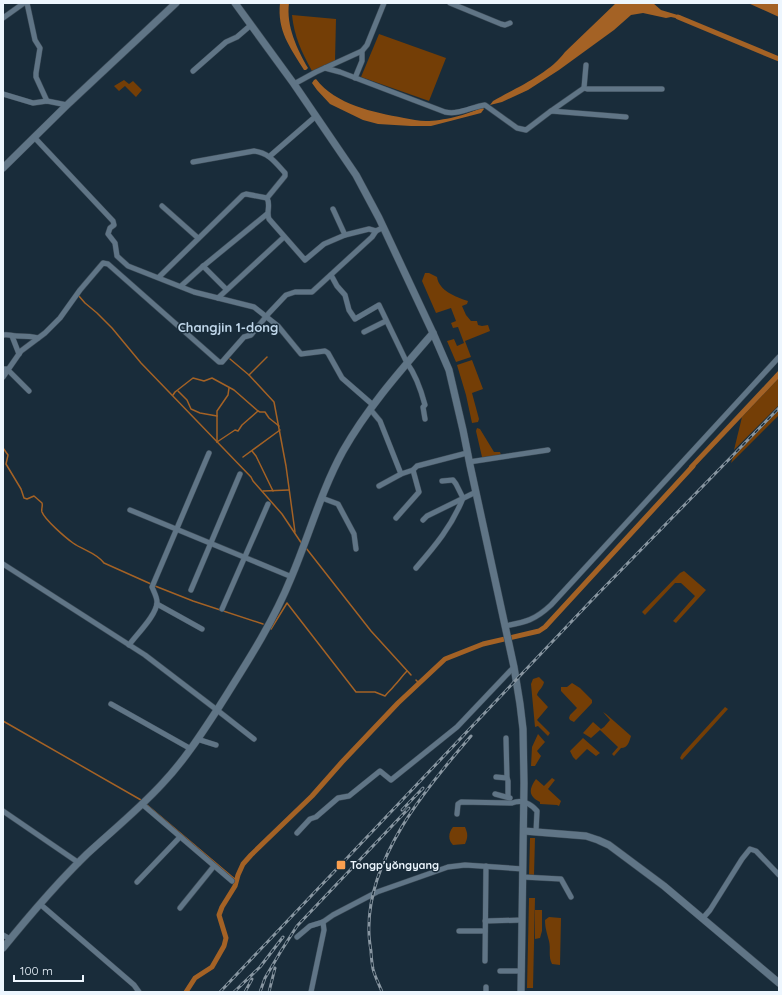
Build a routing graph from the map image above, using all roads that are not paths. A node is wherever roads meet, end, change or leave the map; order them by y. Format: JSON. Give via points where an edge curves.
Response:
{"nodes":[{"id":1,"x":26,"y":3,"type":"edge"},
{"id":2,"x":176,"y":3,"type":"edge"},
{"id":3,"x":235,"y":3,"type":"edge"},
{"id":4,"x":384,"y":3,"type":"edge"},
{"id":5,"x":450,"y":3,"type":"edge"},
{"id":6,"x":461,"y":5,"type":"edge"},
{"id":7,"x":3,"y":18,"type":"edge"},
{"id":8,"x":510,"y":23,"type":"dead end"},
{"id":9,"x":251,"y":26,"type":"junction"},
{"id":10,"x":362,"y":51,"type":"junction"},
{"id":11,"x":586,"y":65,"type":"dead end"},
{"id":12,"x":325,"y":68,"type":"junction"},
{"id":13,"x":193,"y":71,"type":"dead end"},
{"id":14,"x":355,"y":78,"type":"junction"},
{"id":15,"x":294,"y":84,"type":"junction"},
{"id":16,"x":584,"y":88,"type":"junction"},
{"id":17,"x":662,"y":89,"type":"dead end"},
{"id":18,"x":3,"y":94,"type":"edge"},
{"id":19,"x":47,"y":101,"type":"junction"},
{"id":20,"x":67,"y":105,"type":"junction"},
{"id":21,"x":551,"y":112,"type":"junction"},
{"id":22,"x":316,"y":116,"type":"junction"},
{"id":23,"x":626,"y":117,"type":"dead end"},
{"id":24,"x":34,"y":138,"type":"junction"},
{"id":25,"x":270,"y":156,"type":"junction"},
{"id":26,"x":193,"y":162,"type":"dead end"},
{"id":27,"x":3,"y":168,"type":"edge"},
{"id":28,"x":267,"y":198,"type":"junction"},
{"id":29,"x":162,"y":206,"type":"dead end"},
{"id":30,"x":333,"y":209,"type":"dead end"},
{"id":31,"x":267,"y":214,"type":"junction"},
{"id":32,"x":384,"y":227,"type":"junction"},
{"id":33,"x":376,"y":231,"type":"junction"},
{"id":34,"x":345,"y":235,"type":"junction"},
{"id":35,"x":284,"y":237,"type":"junction"},
{"id":36,"x":198,"y":238,"type":"junction"},
{"id":37,"x":203,"y":266,"type":"junction"},
{"id":38,"x":331,"y":275,"type":"junction"},
{"id":39,"x":159,"y":277,"type":"junction"},
{"id":40,"x":182,"y":286,"type":"junction"},
{"id":41,"x":226,"y":289,"type":"junction"},
{"id":42,"x":218,"y":298,"type":"junction"},
{"id":43,"x":266,"y":316,"type":"junction"},
{"id":44,"x":386,"y":321,"type":"junction"},
{"id":45,"x":364,"y":332,"type":"dead end"},
{"id":46,"x":433,"y":333,"type":"junction"},
{"id":47,"x":3,"y":335,"type":"edge"},
{"id":48,"x":12,"y":336,"type":"junction"},
{"id":49,"x":38,"y":338,"type":"junction"},
{"id":50,"x":18,"y":354,"type":"junction"},
{"id":51,"x":779,"y":357,"type":"edge"},
{"id":52,"x":407,"y":363,"type":"junction"},
{"id":53,"x":5,"y":369,"type":"edge"},
{"id":54,"x":3,"y":377,"type":"edge"},
{"id":55,"x":29,"y":391,"type":"dead end"},
{"id":56,"x":371,"y":407,"type":"junction"},
{"id":57,"x":425,"y":419,"type":"dead end"},
{"id":58,"x":548,"y":450,"type":"dead end"},
{"id":59,"x":209,"y":453,"type":"dead end"},
{"id":60,"x":468,"y":453,"type":"junction"},
{"id":61,"x":469,"y":462,"type":"junction"},
{"id":62,"x":413,"y":470,"type":"junction"},
{"id":63,"x":240,"y":474,"type":"dead end"},
{"id":64,"x":401,"y":474,"type":"junction"},
{"id":65,"x":442,"y":481,"type":"dead end"},
{"id":66,"x":379,"y":486,"type":"dead end"},
{"id":67,"x":476,"y":492,"type":"junction"},
{"id":68,"x":322,"y":498,"type":"junction"},
{"id":69,"x":463,"y":498,"type":"junction"},
{"id":70,"x":268,"y":504,"type":"dead end"},
{"id":71,"x":130,"y":510,"type":"dead end"},
{"id":72,"x":396,"y":518,"type":"dead end"},
{"id":73,"x":423,"y":520,"type":"dead end"},
{"id":74,"x":177,"y":529,"type":"junction"},
{"id":75,"x":211,"y":543,"type":"junction"},
{"id":76,"x":356,"y":549,"type":"dead end"},
{"id":77,"x":245,"y":557,"type":"junction"},
{"id":78,"x":3,"y":564,"type":"edge"},
{"id":79,"x":416,"y":568,"type":"dead end"},
{"id":80,"x":292,"y":577,"type":"junction"},
{"id":81,"x":191,"y":590,"type":"dead end"},
{"id":82,"x":157,"y":604,"type":"junction"},
{"id":83,"x":222,"y":609,"type":"dead end"},
{"id":84,"x":202,"y":629,"type":"dead end"},
{"id":85,"x":506,"y":629,"type":"junction"},
{"id":86,"x":129,"y":645,"type":"junction"},
{"id":87,"x":514,"y":667,"type":"junction"},
{"id":88,"x":111,"y":704,"type":"dead end"},
{"id":89,"x":217,"y":710,"type":"junction"},
{"id":90,"x":506,"y":738,"type":"dead end"},
{"id":91,"x":198,"y":739,"type":"junction"},
{"id":92,"x":254,"y":739,"type":"dead end"},
{"id":93,"x":216,"y":745,"type":"dead end"},
{"id":94,"x":191,"y":749,"type":"junction"},
{"id":95,"x":496,"y":777,"type":"dead end"},
{"id":96,"x":507,"y":778,"type":"junction"},
{"id":97,"x":495,"y":794,"type":"dead end"},
{"id":98,"x":508,"y":797,"type":"junction"},
{"id":99,"x":520,"y":801,"type":"junction"},
{"id":100,"x":142,"y":804,"type":"junction"},
{"id":101,"x":3,"y":811,"type":"edge"},
{"id":102,"x":457,"y":814,"type":"dead end"},
{"id":103,"x":524,"y":831,"type":"junction"},
{"id":104,"x":536,"y":832,"type":"junction"},
{"id":105,"x":297,"y":833,"type":"dead end"},
{"id":106,"x":180,"y":837,"type":"junction"},
{"id":107,"x":79,"y":862,"type":"junction"},
{"id":108,"x":214,"y":866,"type":"junction"},
{"id":109,"x":486,"y":866,"type":"junction"},
{"id":110,"x":523,"y":869,"type":"junction"},
{"id":111,"x":779,"y":875,"type":"edge"},
{"id":112,"x":523,"y":877,"type":"junction"},
{"id":113,"x":232,"y":881,"type":"dead end"},
{"id":114,"x":137,"y":882,"type":"dead end"},
{"id":115,"x":572,"y":897,"type":"dead end"},
{"id":116,"x":40,"y":904,"type":"junction"},
{"id":117,"x":180,"y":908,"type":"dead end"},
{"id":118,"x":703,"y":918,"type":"junction"},
{"id":119,"x":522,"y":920,"type":"junction"},
{"id":120,"x":485,"y":921,"type":"junction"},
{"id":121,"x":323,"y":922,"type":"junction"},
{"id":122,"x":459,"y":931,"type":"dead end"},
{"id":123,"x":485,"y":931,"type":"junction"},
{"id":124,"x":3,"y":935,"type":"edge"},
{"id":125,"x":297,"y":937,"type":"dead end"},
{"id":126,"x":10,"y":939,"type":"junction"},
{"id":127,"x":3,"y":948,"type":"edge"},
{"id":128,"x":485,"y":961,"type":"dead end"},
{"id":129,"x":500,"y":971,"type":"dead end"},
{"id":130,"x":522,"y":971,"type":"junction"},
{"id":131,"x":779,"y":983,"type":"edge"},
{"id":132,"x":139,"y":992,"type":"edge"},
{"id":133,"x":311,"y":992,"type":"edge"},
{"id":134,"x":522,"y":992,"type":"edge"}],
"edges":[{"from":1,"to":7,"type":"street"},
{"from":1,"to":19,"type":"street","via":[[40,48],[36,77]]},
{"from":2,"to":20,"type":"main road"},
{"from":3,"to":9,"type":"main road"},
{"from":4,"to":10,"type":"street","via":[[367,45]]},
{"from":5,"to":6,"type":"street"},
{"from":6,"to":8,"type":"street","via":[[505,26]]},
{"from":9,"to":13,"type":"street","via":[[226,42]]},
{"from":9,"to":15,"type":"main road"},
{"from":10,"to":12,"type":"street"},
{"from":10,"to":14,"type":"street","via":[[362,61]]},
{"from":11,"to":16,"type":"street"},
{"from":12,"to":14,"type":"street"},
{"from":12,"to":15,"type":"street"},
{"from":14,"to":21,"type":"street","via":[[452,113],[485,104],[523,130],[529,129]]},
{"from":15,"to":22,"type":"main road"},
{"from":16,"to":17,"type":"street"},
{"from":16,"to":21,"type":"street"},
{"from":18,"to":19,"type":"street","via":[[33,103]]},
{"from":19,"to":20,"type":"street"},
{"from":20,"to":24,"type":"main road"},
{"from":21,"to":23,"type":"street"},
{"from":22,"to":25,"type":"street"},
{"from":22,"to":32,"type":"main road","via":[[356,175]]},
{"from":24,"to":27,"type":"main road"},
{"from":24,"to":39,"type":"street","via":[[113,221],[114,225],[108,234],[115,243],[117,256],[133,268]]},
{"from":25,"to":26,"type":"street","via":[[254,151]]},
{"from":25,"to":28,"type":"street","via":[[285,176]]},
{"from":28,"to":31,"type":"street"},
{"from":28,"to":36,"type":"street","via":[[243,195]]},
{"from":29,"to":36,"type":"street"},
{"from":30,"to":34,"type":"street"},
{"from":31,"to":35,"type":"street"},
{"from":31,"to":37,"type":"street"},
{"from":32,"to":33,"type":"street"},
{"from":32,"to":46,"type":"main road"},
{"from":33,"to":34,"type":"street","via":[[370,229]]},
{"from":33,"to":38,"type":"street"},
{"from":34,"to":35,"type":"street","via":[[324,244],[305,260]]},
{"from":35,"to":41,"type":"street"},
{"from":36,"to":39,"type":"street"},
{"from":37,"to":40,"type":"street"},
{"from":37,"to":41,"type":"street"},
{"from":38,"to":43,"type":"street","via":[[312,292],[286,295]]},
{"from":38,"to":44,"type":"street","via":[[345,295],[349,310],[355,319],[379,305]]},
{"from":39,"to":40,"type":"street"},
{"from":40,"to":42,"type":"street"},
{"from":41,"to":42,"type":"street"},
{"from":42,"to":43,"type":"street","via":[[254,307]]},
{"from":43,"to":49,"type":"street","via":[[251,336],[244,338],[222,362],[219,362],[117,272],[103,263],[60,318]]},
{"from":43,"to":56,"type":"street","via":[[278,326],[301,354],[328,352],[342,378]]},
{"from":44,"to":45,"type":"street"},
{"from":44,"to":52,"type":"street"},
{"from":46,"to":52,"type":"main road"},
{"from":46,"to":60,"type":"main road","via":[[449,370]]},
{"from":47,"to":48,"type":"street"},
{"from":48,"to":49,"type":"street"},
{"from":48,"to":50,"type":"street"},
{"from":49,"to":50,"type":"street"},
{"from":50,"to":53,"type":"street"},
{"from":51,"to":85,"type":"street","via":[[552,606],[536,618]]},
{"from":52,"to":56,"type":"main road"},
{"from":52,"to":57,"type":"street","via":[[422,393]]},
{"from":53,"to":54,"type":"street"},
{"from":53,"to":55,"type":"street"},
{"from":56,"to":64,"type":"street","via":[[380,421]]},
{"from":56,"to":68,"type":"main road","via":[[340,458]]},
{"from":58,"to":61,"type":"street"},
{"from":59,"to":74,"type":"street"},
{"from":60,"to":61,"type":"main road"},
{"from":60,"to":62,"type":"street","via":[[417,466]]},
{"from":61,"to":67,"type":"main road"},
{"from":62,"to":64,"type":"street"},
{"from":62,"to":72,"type":"street","via":[[419,492]]},
{"from":63,"to":75,"type":"street"},
{"from":64,"to":66,"type":"street"},
{"from":65,"to":69,"type":"street","via":[[453,480]]},
{"from":67,"to":69,"type":"street"},
{"from":67,"to":85,"type":"main road"},
{"from":68,"to":76,"type":"street","via":[[338,504],[354,534]]},
{"from":68,"to":80,"type":"main road"},
{"from":69,"to":73,"type":"street"},
{"from":69,"to":79,"type":"street","via":[[437,544]]},
{"from":70,"to":77,"type":"street"},
{"from":71,"to":74,"type":"street"},
{"from":74,"to":75,"type":"street"},
{"from":74,"to":82,"type":"street","via":[[152,587]]},
{"from":75,"to":77,"type":"street"},
{"from":75,"to":81,"type":"street"},
{"from":77,"to":80,"type":"street"},
{"from":77,"to":83,"type":"street"},
{"from":78,"to":86,"type":"street"},
{"from":80,"to":89,"type":"main road","via":[[267,629]]},
{"from":82,"to":84,"type":"street"},
{"from":82,"to":86,"type":"street","via":[[143,629]]},
{"from":85,"to":87,"type":"main road"},
{"from":86,"to":89,"type":"street"},
{"from":87,"to":99,"type":"main road","via":[[523,729]]},
{"from":87,"to":105,"type":"street","via":[[457,727],[391,780],[380,771],[349,796],[338,798],[310,819]]},
{"from":88,"to":94,"type":"street"},
{"from":89,"to":91,"type":"main road"},
{"from":89,"to":92,"type":"street"},
{"from":90,"to":96,"type":"street"},
{"from":91,"to":93,"type":"street"},
{"from":91,"to":94,"type":"main road"},
{"from":94,"to":100,"type":"main road"},
{"from":95,"to":96,"type":"street"},
{"from":96,"to":98,"type":"street"},
{"from":97,"to":98,"type":"street"},
{"from":98,"to":99,"type":"street"},
{"from":99,"to":102,"type":"street","via":[[461,802],[458,804]]},
{"from":99,"to":103,"type":"main road"},
{"from":99,"to":104,"type":"street","via":[[533,806],[537,811]]},
{"from":100,"to":106,"type":"street"},
{"from":100,"to":107,"type":"main road"},
{"from":101,"to":107,"type":"street"},
{"from":103,"to":104,"type":"main road"},
{"from":103,"to":110,"type":"main road"},
{"from":104,"to":118,"type":"main road","via":[[586,836],[609,845]]},
{"from":106,"to":108,"type":"street"},
{"from":106,"to":114,"type":"street"},
{"from":107,"to":116,"type":"main road"},
{"from":108,"to":113,"type":"street"},
{"from":108,"to":117,"type":"street"},
{"from":109,"to":110,"type":"street"},
{"from":109,"to":120,"type":"street"},
{"from":109,"to":121,"type":"street","via":[[448,867],[377,892]]},
{"from":110,"to":112,"type":"main road"},
{"from":111,"to":118,"type":"street","via":[[756,851],[750,849]]},
{"from":112,"to":115,"type":"street","via":[[561,879]]},
{"from":112,"to":119,"type":"main road"},
{"from":116,"to":126,"type":"main road"},
{"from":116,"to":132,"type":"street"},
{"from":118,"to":131,"type":"main road"},
{"from":119,"to":120,"type":"street"},
{"from":119,"to":130,"type":"main road"},
{"from":120,"to":123,"type":"street"},
{"from":121,"to":125,"type":"street","via":[[310,926]]},
{"from":121,"to":133,"type":"street","via":[[324,930]]},
{"from":122,"to":123,"type":"street"},
{"from":123,"to":128,"type":"street"},
{"from":124,"to":126,"type":"street"},
{"from":126,"to":127,"type":"main road"},
{"from":129,"to":130,"type":"street"},
{"from":130,"to":134,"type":"main road"}]}
